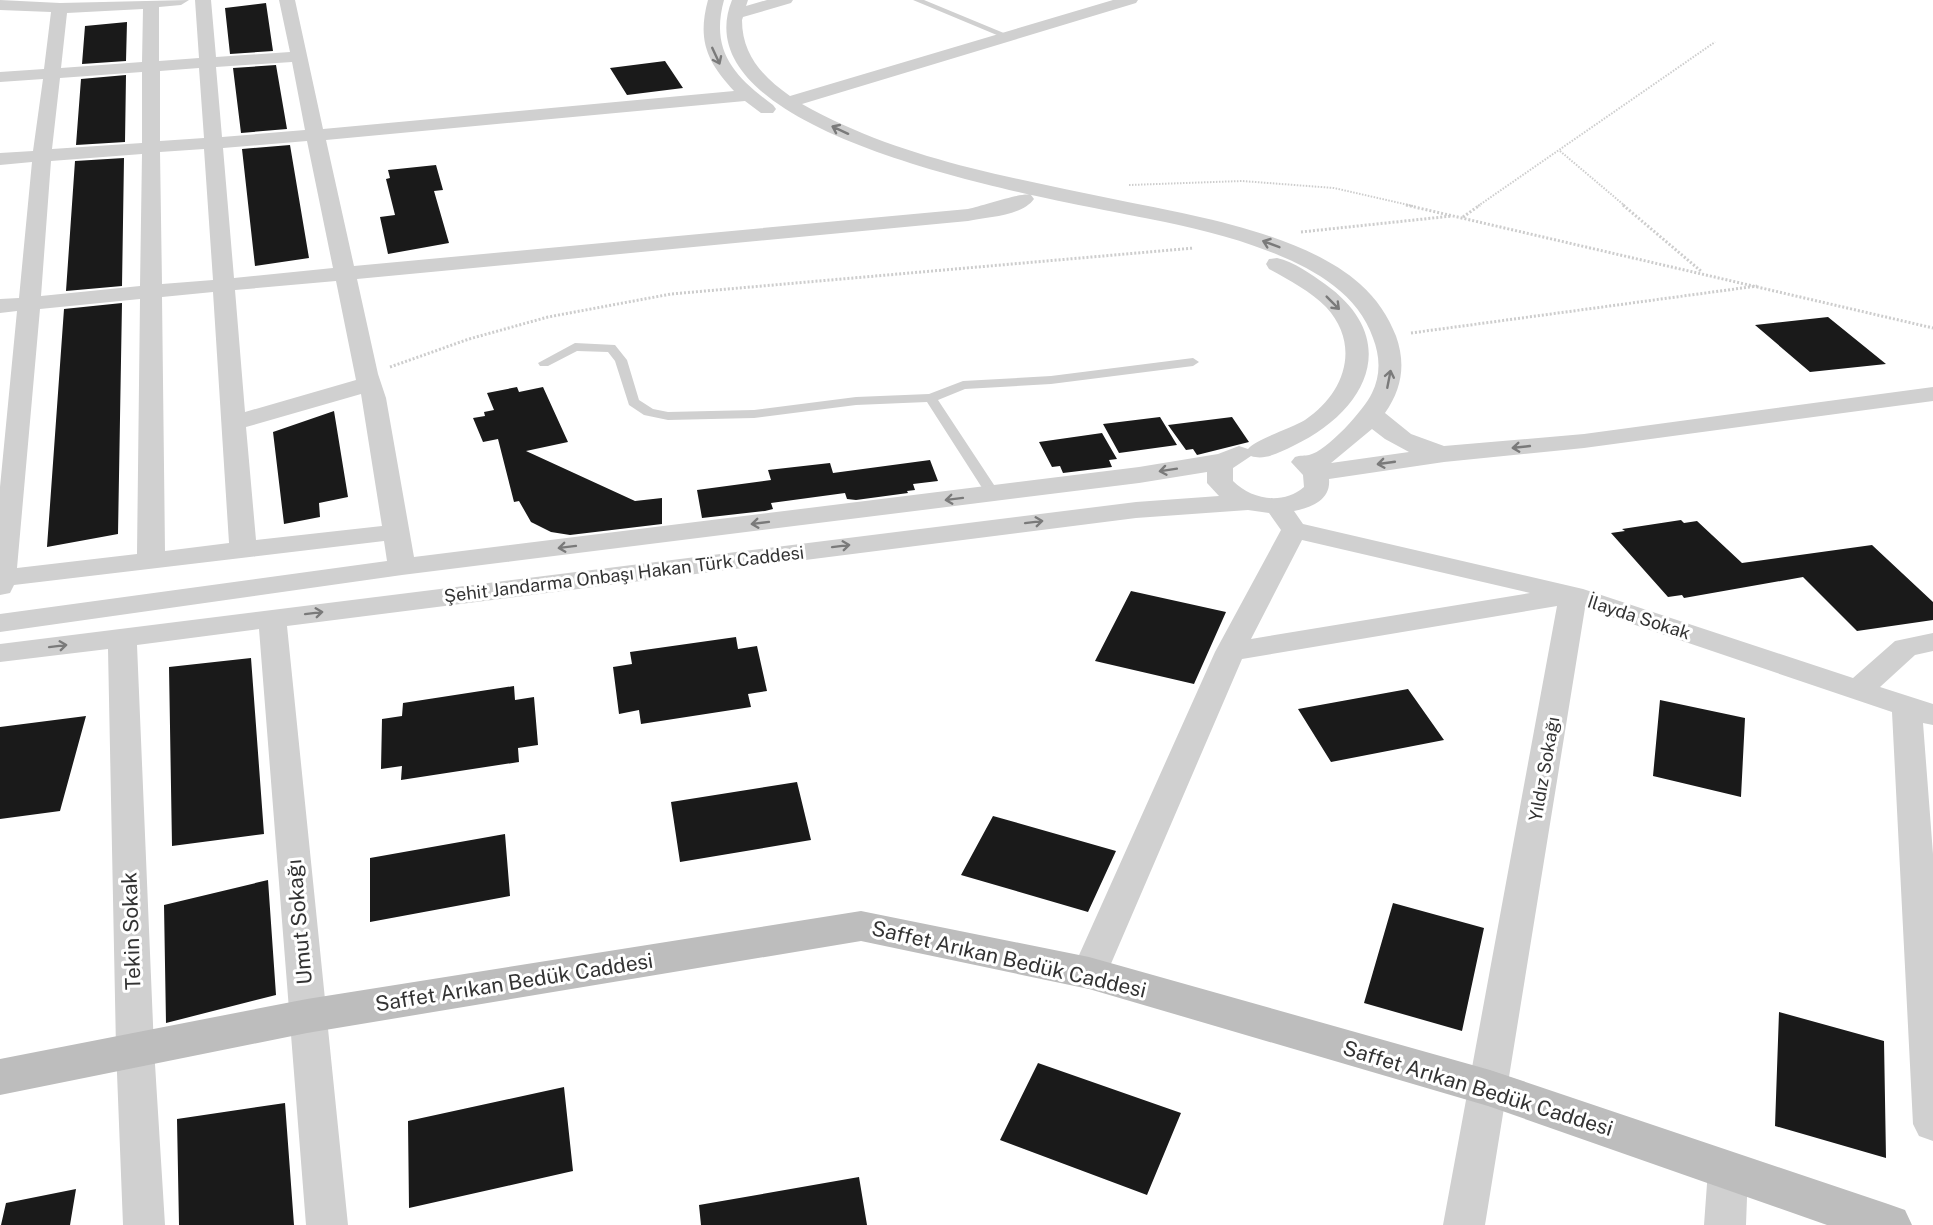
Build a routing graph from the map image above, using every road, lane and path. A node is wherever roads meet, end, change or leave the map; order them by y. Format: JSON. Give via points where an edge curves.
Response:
{"nodes":[{"id":1,"x":181,"y":0,"type":"edge"},
{"id":2,"x":203,"y":0,"type":"edge"},
{"id":3,"x":287,"y":0,"type":"edge"},
{"id":4,"x":716,"y":0,"type":"edge"},
{"id":5,"x":785,"y":0,"type":"edge"},
{"id":6,"x":917,"y":0,"type":"edge"},
{"id":7,"x":1130,"y":0,"type":"edge"},
{"id":8,"x":0,"y":4,"type":"edge"},
{"id":9,"x":151,"y":4,"type":"junction"},
{"id":10,"x":737,"y":7,"type":"edge"},
{"id":11,"x":60,"y":8,"type":"junction"},
{"id":12,"x":1007,"y":36,"type":"junction"},
{"id":13,"x":1715,"y":42,"type":"dead end"},
{"id":14,"x":299,"y":56,"type":"junction"},
{"id":15,"x":207,"y":63,"type":"junction"},
{"id":16,"x":151,"y":67,"type":"junction"},
{"id":17,"x":52,"y":74,"type":"junction"},
{"id":18,"x":0,"y":77,"type":"edge"},
{"id":19,"x":749,"y":95,"type":"junction"},
{"id":20,"x":788,"y":102,"type":"junction"},
{"id":21,"x":316,"y":135,"type":"junction"},
{"id":22,"x":213,"y":143,"type":"junction"},
{"id":23,"x":151,"y":148,"type":"junction"},
{"id":24,"x":1560,"y":151,"type":"junction"},
{"id":25,"x":42,"y":156,"type":"junction"},
{"id":26,"x":0,"y":159,"type":"edge"},
{"id":27,"x":1126,"y":185,"type":"dead end"},
{"id":28,"x":1024,"y":199,"type":"junction"},
{"id":29,"x":1455,"y":216,"type":"junction"},
{"id":30,"x":1463,"y":218,"type":"junction"},
{"id":31,"x":1252,"y":237,"type":"junction"},
{"id":32,"x":1194,"y":248,"type":"dead end"},
{"id":33,"x":345,"y":273,"type":"junction"},
{"id":34,"x":1703,"y":273,"type":"junction"},
{"id":35,"x":224,"y":285,"type":"junction"},
{"id":36,"x":1761,"y":286,"type":"junction"},
{"id":37,"x":151,"y":291,"type":"junction"},
{"id":38,"x":28,"y":304,"type":"junction"},
{"id":39,"x":0,"y":306,"type":"edge"},
{"id":40,"x":1933,"y":328,"type":"edge"},
{"id":41,"x":1386,"y":336,"type":"junction"},
{"id":42,"x":1193,"y":362,"type":"dead end"},
{"id":43,"x":544,"y":363,"type":"dead end"},
{"id":44,"x":368,"y":379,"type":"junction"},
{"id":45,"x":1933,"y":394,"type":"edge"},
{"id":46,"x":930,"y":398,"type":"junction"},
{"id":47,"x":1933,"y":411,"type":"edge"},
{"id":48,"x":1372,"y":414,"type":"junction"},
{"id":49,"x":234,"y":423,"type":"junction"},
{"id":50,"x":1260,"y":451,"type":"junction"},
{"id":51,"x":1444,"y":454,"type":"junction"},
{"id":52,"x":1225,"y":461,"type":"junction"},
{"id":53,"x":1314,"y":476,"type":"junction"},
{"id":54,"x":993,"y":494,"type":"junction"},
{"id":55,"x":1248,"y":502,"type":"junction"},
{"id":56,"x":1285,"y":518,"type":"junction"},
{"id":57,"x":396,"y":532,"type":"junction"},
{"id":58,"x":243,"y":549,"type":"junction"},
{"id":59,"x":151,"y":560,"type":"junction"},
{"id":60,"x":402,"y":567,"type":"junction"},
{"id":61,"x":1,"y":581,"type":"edge"},
{"id":62,"x":1573,"y":595,"type":"junction"},
{"id":63,"x":272,"y":619,"type":"junction"},
{"id":64,"x":0,"y":623,"type":"edge"},
{"id":65,"x":122,"y":638,"type":"junction"},
{"id":66,"x":1933,"y":642,"type":"edge"},
{"id":67,"x":1230,"y":652,"type":"junction"},
{"id":68,"x":0,"y":653,"type":"edge"},
{"id":69,"x":1859,"y":689,"type":"junction"},
{"id":70,"x":1920,"y":710,"type":"edge"},
{"id":71,"x":1089,"y":973,"type":"junction"},
{"id":72,"x":307,"y":1016,"type":"junction"},
{"id":73,"x":135,"y":1048,"type":"junction"},
{"id":74,"x":0,"y":1077,"type":"edge"},
{"id":75,"x":1490,"y":1088,"type":"junction"},
{"id":76,"x":1933,"y":1124,"type":"edge"},
{"id":77,"x":1728,"y":1170,"type":"junction"},
{"id":78,"x":144,"y":1225,"type":"edge"},
{"id":79,"x":327,"y":1225,"type":"edge"},
{"id":80,"x":1464,"y":1225,"type":"edge"},
{"id":81,"x":1725,"y":1225,"type":"edge"},
{"id":82,"x":1888,"y":1225,"type":"edge"}],
"edges":[{"from":1,"to":9,"type":"street"},
{"from":2,"to":15,"type":"street"},
{"from":3,"to":14,"type":"street"},
{"from":4,"to":19,"type":"street","one_way":true,"via":[[710,24],[713,51],[725,72]]},
{"from":5,"to":10,"type":"street"},
{"from":6,"to":12,"type":"lane"},
{"from":7,"to":12,"type":"street"},
{"from":8,"to":11,"type":"street"},
{"from":9,"to":11,"type":"street"},
{"from":9,"to":16,"type":"street"},
{"from":10,"to":20,"type":"street","via":[[735,40],[743,59],[758,78]]},
{"from":11,"to":17,"type":"street"},
{"from":12,"to":20,"type":"street"},
{"from":13,"to":24,"type":"path"},
{"from":14,"to":15,"type":"street"},
{"from":14,"to":21,"type":"street"},
{"from":15,"to":16,"type":"street"},
{"from":15,"to":22,"type":"street"},
{"from":16,"to":17,"type":"street"},
{"from":16,"to":23,"type":"street"},
{"from":17,"to":18,"type":"street"},
{"from":17,"to":25,"type":"street"},
{"from":19,"to":21,"type":"street"},
{"from":19,"to":28,"type":"street","via":[[791,124],[857,153],[916,173]]},
{"from":31,"to":20,"type":"street","one_way":true,"via":[[914,158],[842,131]]},
{"from":21,"to":22,"type":"street"},
{"from":21,"to":33,"type":"street"},
{"from":22,"to":23,"type":"street"},
{"from":22,"to":35,"type":"street"},
{"from":23,"to":25,"type":"street"},
{"from":23,"to":37,"type":"street"},
{"from":24,"to":30,"type":"path"},
{"from":24,"to":34,"type":"path"},
{"from":25,"to":26,"type":"street"},
{"from":25,"to":38,"type":"street"},
{"from":27,"to":29,"type":"path","via":[[1288,183],[1334,188]]},
{"from":28,"to":33,"type":"street","via":[[968,215]]},
{"from":28,"to":50,"type":"street","one_way":true,"via":[[1183,233],[1249,252],[1286,269],[1333,302],[1347,321],[1355,343],[1353,382],[1341,402],[1317,422]]},
{"from":29,"to":30,"type":"path"},
{"from":29,"to":31,"type":"path"},
{"from":30,"to":34,"type":"path"},
{"from":41,"to":31,"type":"street","one_way":true,"via":[[1367,304],[1342,282],[1295,254]]},
{"from":32,"to":44,"type":"path","via":[[639,298],[524,322]]},
{"from":33,"to":35,"type":"street"},
{"from":33,"to":44,"type":"street"},
{"from":34,"to":36,"type":"path"},
{"from":35,"to":37,"type":"street"},
{"from":35,"to":49,"type":"street"},
{"from":36,"to":40,"type":"path"},
{"from":36,"to":41,"type":"path"},
{"from":37,"to":38,"type":"street"},
{"from":37,"to":59,"type":"street"},
{"from":38,"to":39,"type":"street"},
{"from":38,"to":61,"type":"street","via":[[9,543]]},
{"from":48,"to":41,"type":"street","one_way":true,"via":[[1384,397],[1391,372]]},
{"from":42,"to":46,"type":"lane","via":[[1052,380],[963,385]]},
{"from":43,"to":46,"type":"lane","via":[[575,347],[611,348],[621,360],[633,402],[649,412],[668,416],[754,414],[856,400]]},
{"from":44,"to":49,"type":"street"},
{"from":44,"to":57,"type":"street"},
{"from":45,"to":51,"type":"street","one_way":true,"via":[[1584,441]]},
{"from":46,"to":54,"type":"lane"},
{"from":47,"to":53,"type":"street"},
{"from":48,"to":51,"type":"street","via":[[1403,440]]},
{"from":48,"to":53,"type":"street"},
{"from":49,"to":58,"type":"street"},
{"from":50,"to":52,"type":"street","name":"Şehit Jandarma Onbaşı Hakan Türk Caddesi"},
{"from":50,"to":53,"type":"street","via":[[1287,455]]},
{"from":51,"to":53,"type":"street","one_way":true},
{"from":52,"to":54,"type":"street","name":"Şehit Jandarma Onbaşı Hakan Türk Caddesi","one_way":true},
{"from":52,"to":55,"type":"street","via":[[1220,467],[1220,483]]},
{"from":53,"to":56,"type":"street","via":[[1303,501]]},
{"from":54,"to":60,"type":"street","name":"Şehit Jandarma Onbaşı Hakan Türk Caddesi","one_way":true},
{"from":55,"to":56,"type":"street"},
{"from":63,"to":55,"type":"street","name":"Şehit Jandarma Onbaşı Hakan Türk Caddesi","one_way":true,"via":[[1125,511]]},
{"from":56,"to":62,"type":"street"},
{"from":56,"to":67,"type":"street"},
{"from":57,"to":58,"type":"street"},
{"from":57,"to":60,"type":"street"},
{"from":58,"to":59,"type":"street"},
{"from":59,"to":61,"type":"street"},
{"from":60,"to":64,"type":"street","name":"Şehit Jandarma Onbaşı Hakan Türk Caddesi"},
{"from":62,"to":67,"type":"street","name":"İlayda Sokak"},
{"from":62,"to":69,"type":"street","name":"İlayda Sokak"},
{"from":62,"to":75,"type":"street","name":"Yıldız Sokağı"},
{"from":63,"to":65,"type":"street","name":"Şehit Jandarma Onbaşı Hakan Türk Caddesi"},
{"from":63,"to":72,"type":"street","name":"Umut Sokağı"},
{"from":68,"to":65,"type":"street","name":"Şehit Jandarma Onbaşı Hakan Türk Caddesi","one_way":true},
{"from":65,"to":73,"type":"street","name":"Tekin Sokak"},
{"from":66,"to":69,"type":"street","via":[[1905,648]]},
{"from":67,"to":71,"type":"street"},
{"from":69,"to":70,"type":"street","name":"İlayda Sokak"},
{"from":70,"to":76,"type":"street"},
{"from":71,"to":72,"type":"street","name":"Saffet Arıkan Bedük Caddesi","via":[[861,926]]},
{"from":71,"to":75,"type":"street","name":"Saffet Arıkan Bedük Caddesi"},
{"from":72,"to":73,"type":"street","name":"Saffet Arıkan Bedük Caddesi"},
{"from":72,"to":79,"type":"street","name":"Umut Sokağı"},
{"from":73,"to":74,"type":"street","name":"Saffet Arıkan Bedük Caddesi"},
{"from":73,"to":78,"type":"street","name":"Tekin Sokak"},
{"from":75,"to":77,"type":"street","name":"Saffet Arıkan Bedük Caddesi"},
{"from":75,"to":80,"type":"street","name":"Yıldız Sokağı"},
{"from":77,"to":81,"type":"street"},
{"from":77,"to":82,"type":"street","name":"Saffet Arıkan Bedük Caddesi"}]}
